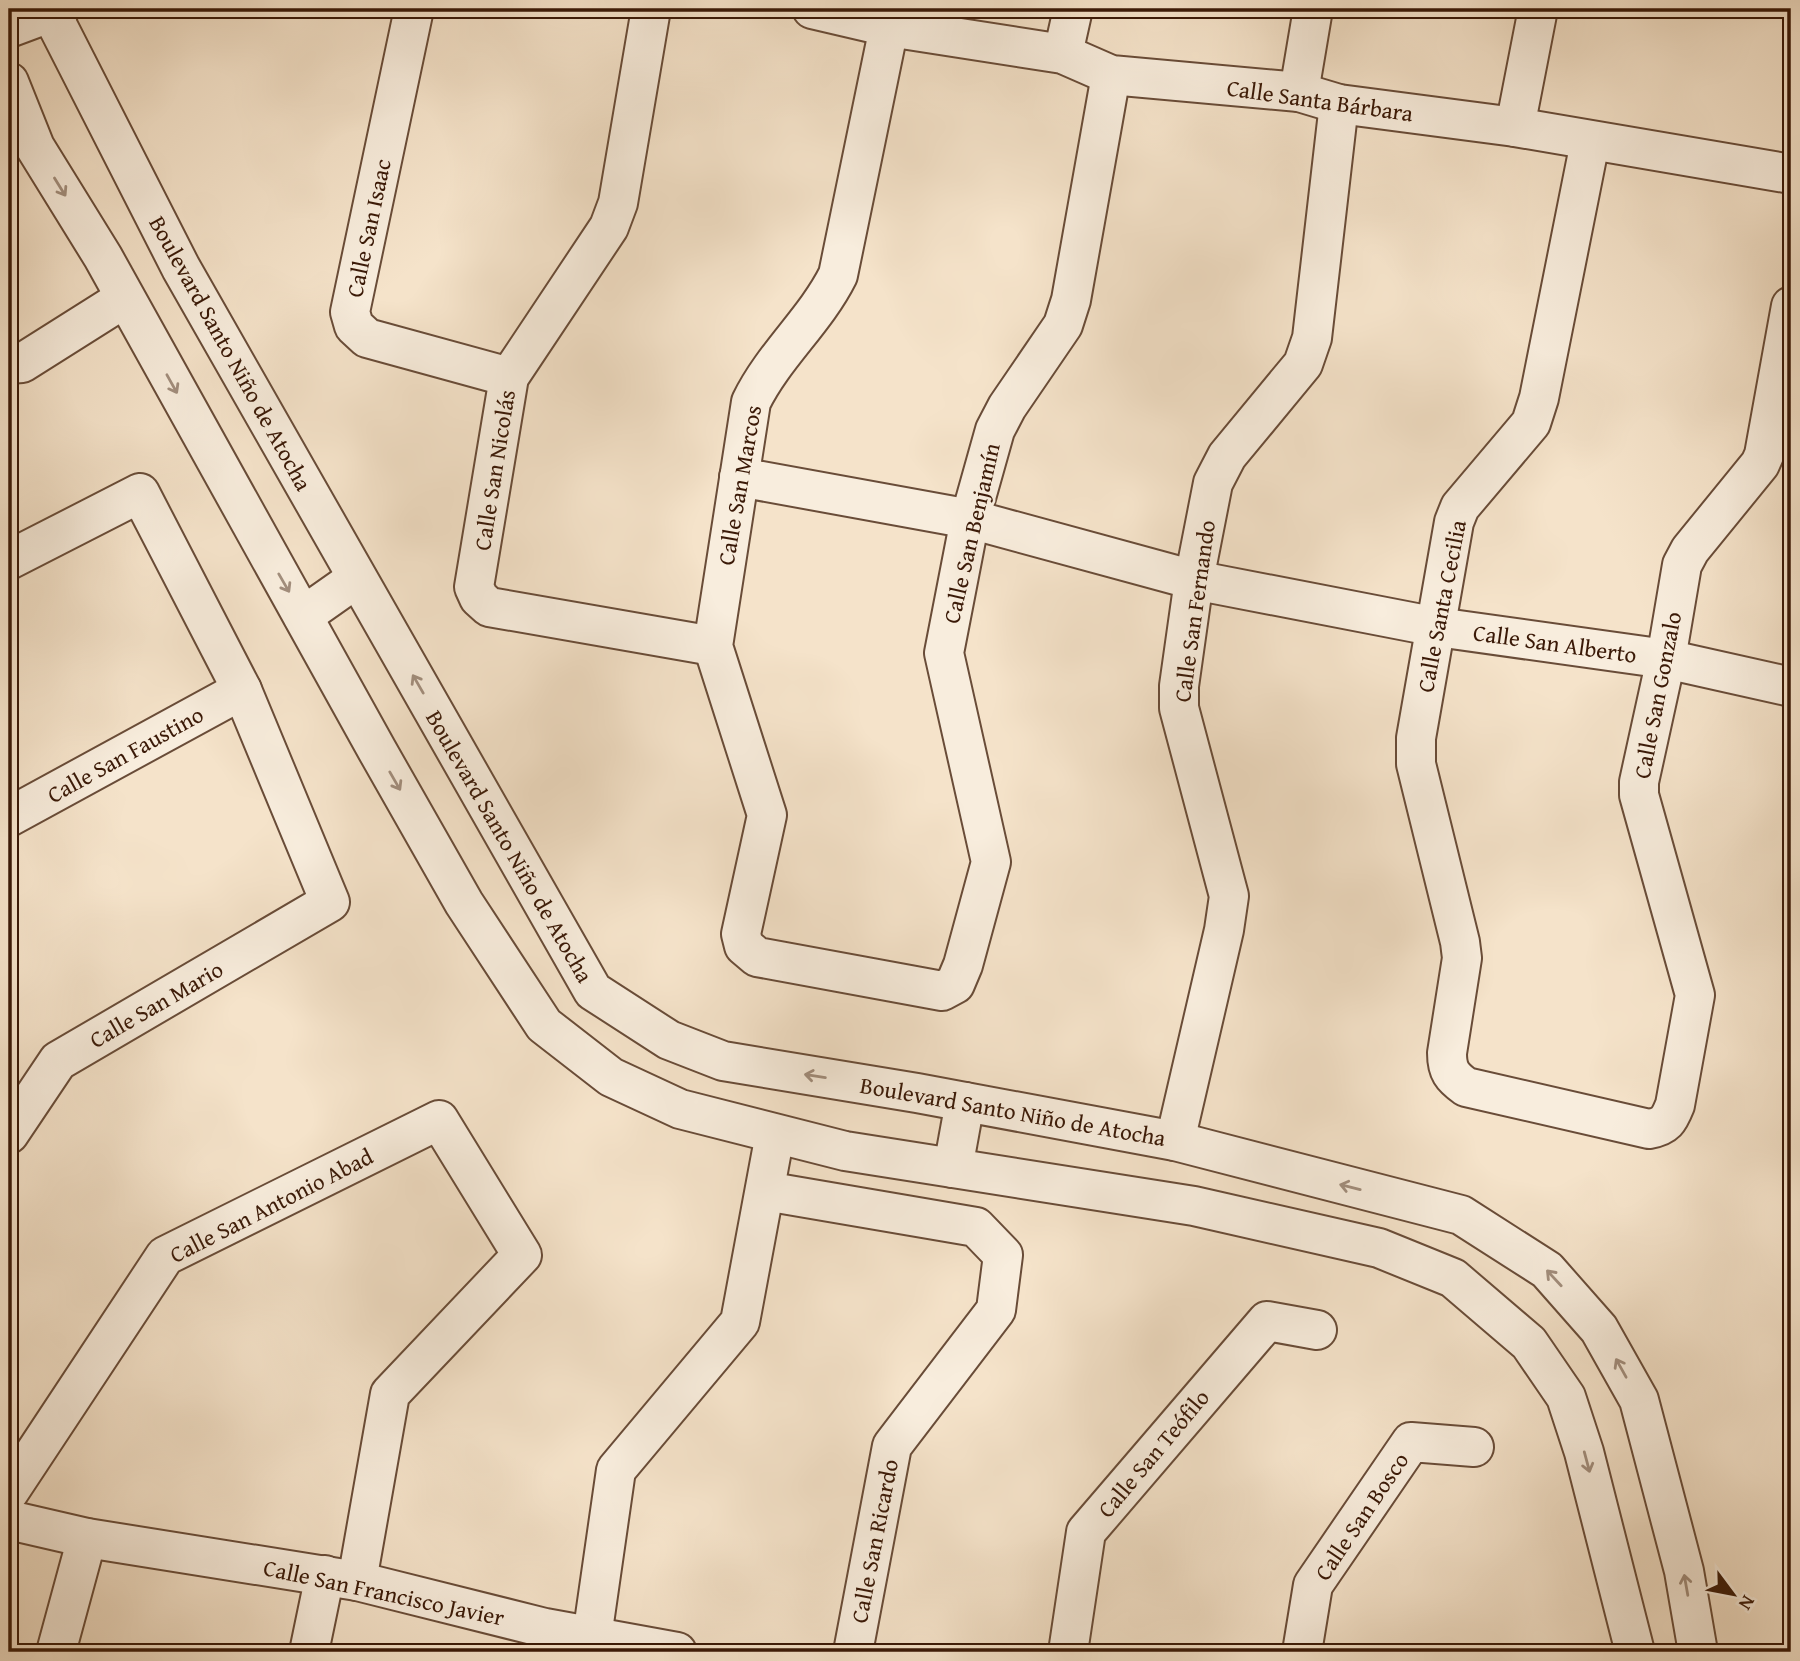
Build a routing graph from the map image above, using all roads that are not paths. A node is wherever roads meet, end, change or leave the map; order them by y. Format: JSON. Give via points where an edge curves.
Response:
{"nodes":[{"id":1,"x":414,"y":9,"type":"edge"},
{"id":2,"x":651,"y":9,"type":"edge"},
{"id":3,"x":1073,"y":9,"type":"edge"},
{"id":4,"x":1313,"y":9,"type":"edge"},
{"id":5,"x":1538,"y":9,"type":"edge"},
{"id":6,"x":53,"y":10,"type":"edge"},
{"id":7,"x":834,"y":11,"type":"edge"},
{"id":8,"x":889,"y":27,"type":"junction"},
{"id":9,"x":9,"y":28,"type":"edge"},
{"id":10,"x":1063,"y":54,"type":"junction"},
{"id":11,"x":1111,"y":75,"type":"junction"},
{"id":12,"x":9,"y":82,"type":"edge"},
{"id":13,"x":1299,"y":92,"type":"junction"},
{"id":14,"x":1339,"y":104,"type":"junction"},
{"id":15,"x":1515,"y":127,"type":"junction"},
{"id":16,"x":1590,"y":142,"type":"junction"},
{"id":17,"x":22,"y":148,"type":"edge"},
{"id":18,"x":1791,"y":174,"type":"edge"},
{"id":19,"x":125,"y":298,"type":"junction"},
{"id":20,"x":1791,"y":306,"type":"edge"},
{"id":21,"x":9,"y":364,"type":"edge"},
{"id":22,"x":509,"y":377,"type":"junction"},
{"id":23,"x":739,"y":477,"type":"junction"},
{"id":24,"x":970,"y":519,"type":"junction"},
{"id":25,"x":9,"y":560,"type":"edge"},
{"id":26,"x":357,"y":578,"type":"junction"},
{"id":27,"x":1194,"y":580,"type":"junction"},
{"id":28,"x":303,"y":616,"type":"junction"},
{"id":29,"x":1437,"y":626,"type":"junction"},
{"id":30,"x":713,"y":646,"type":"junction"},
{"id":31,"x":1666,"y":659,"type":"junction"},
{"id":32,"x":1791,"y":687,"type":"edge"},
{"id":33,"x":242,"y":690,"type":"junction"},
{"id":34,"x":9,"y":817,"type":"edge"},
{"id":35,"x":757,"y":957,"type":"joint"},
{"id":36,"x":965,"y":1102,"type":"junction"},
{"id":37,"x":1675,"y":1105,"type":"joint"},
{"id":38,"x":9,"y":1134,"type":"edge"},
{"id":39,"x":775,"y":1134,"type":"junction"},
{"id":40,"x":1175,"y":1140,"type":"junction"},
{"id":41,"x":953,"y":1168,"type":"junction"},
{"id":42,"x":765,"y":1191,"type":"junction"},
{"id":43,"x":1317,"y":1330,"type":"dead end"},
{"id":44,"x":1475,"y":1447,"type":"dead end"},
{"id":45,"x":9,"y":1492,"type":"edge"},
{"id":46,"x":9,"y":1520,"type":"edge"},
{"id":47,"x":87,"y":1538,"type":"junction"},
{"id":48,"x":341,"y":1578,"type":"junction"},
{"id":49,"x":592,"y":1637,"type":"junction"},
{"id":50,"x":543,"y":1640,"type":"edge"},
{"id":51,"x":56,"y":1652,"type":"edge"},
{"id":52,"x":309,"y":1652,"type":"edge"},
{"id":53,"x":677,"y":1652,"type":"edge"},
{"id":54,"x":853,"y":1652,"type":"edge"},
{"id":55,"x":1068,"y":1652,"type":"edge"},
{"id":56,"x":1302,"y":1652,"type":"edge"},
{"id":57,"x":1635,"y":1652,"type":"edge"},
{"id":58,"x":1698,"y":1652,"type":"edge"}],
"edges":[{"from":1,"to":22,"type":"street","name":"Calle San Isaac","via":[[350,312],[354,326],[368,338]]},
{"from":2,"to":22,"type":"street","name":"Calle San Nicolás","via":[[618,203],[609,227]]},
{"from":3,"to":10,"type":"street"},
{"from":4,"to":13,"type":"street"},
{"from":5,"to":15,"type":"street"},
{"from":6,"to":9,"type":"street"},
{"from":6,"to":26,"type":"street","name":"Boulevard Santo Niño de Atocha","via":[[181,268]]},
{"from":7,"to":8,"type":"street","name":"Calle Santa Bárbara"},
{"from":8,"to":10,"type":"street","name":"Calle Santa Bárbara"},
{"from":8,"to":23,"type":"street","name":"Calle San Marcos","via":[[838,275],[825,301],[761,381],[751,402]]},
{"from":10,"to":11,"type":"street","name":"Calle Santa Bárbara"},
{"from":11,"to":13,"type":"street","name":"Calle Santa Bárbara"},
{"from":11,"to":24,"type":"street","name":"Calle San Benjamín","via":[[1071,300],[1063,324],[995,430]]},
{"from":12,"to":17,"type":"street"},
{"from":13,"to":14,"type":"street","name":"Calle Santa Bárbara"},
{"from":14,"to":15,"type":"street","name":"Calle Santa Bárbara"},
{"from":14,"to":27,"type":"street","name":"Calle San Fernando","via":[[1312,338],[1303,364],[1227,456],[1213,483]]},
{"from":15,"to":16,"type":"street","name":"Calle Santa Bárbara"},
{"from":16,"to":18,"type":"street","name":"Calle Santa Bárbara"},
{"from":16,"to":29,"type":"street","name":"Calle Santa Cecilia","via":[[1539,398],[1531,423],[1460,508]]},
{"from":17,"to":19,"type":"street","one_way":true,"via":[[103,257]]},
{"from":19,"to":21,"type":"street","via":[[22,363]]},
{"from":19,"to":28,"type":"street","one_way":true},
{"from":20,"to":31,"type":"street","name":"Calle San Gonzalo","via":[[1764,455],[1682,565]]},
{"from":22,"to":30,"type":"street","name":"Calle San Nicolás","via":[[474,587],[479,598],[489,607]]},
{"from":23,"to":24,"type":"street","name":"Calle San Alberto"},
{"from":23,"to":30,"type":"street","name":"Calle San Marcos"},
{"from":24,"to":27,"type":"street","name":"Calle San Alberto"},
{"from":24,"to":35,"type":"street","name":"Calle San Benjamín","via":[[944,653],[991,862],[955,984],[942,991]]},
{"from":25,"to":33,"type":"street","via":[[140,493]]},
{"from":26,"to":28,"type":"street"},
{"from":36,"to":26,"type":"street","name":"Boulevard Santo Niño de Atocha","one_way":true,"via":[[723,1061],[669,1041],[593,991]]},
{"from":27,"to":29,"type":"street","name":"Calle San Alberto"},
{"from":27,"to":40,"type":"street","name":"Calle San Fernando","via":[[1179,708],[1229,896]]},
{"from":28,"to":39,"type":"street","one_way":true,"via":[[464,902],[544,1025],[611,1077],[680,1109]]},
{"from":29,"to":31,"type":"street","name":"Calle San Alberto"},
{"from":29,"to":37,"type":"street","name":"Calle Santa Cecilia","via":[[1416,738],[1416,764],[1462,958],[1447,1069],[1466,1087],[1649,1129],[1669,1121]]},
{"from":30,"to":35,"type":"street","name":"Calle San Marcos","via":[[766,815],[741,934],[744,946]]},
{"from":31,"to":32,"type":"street","name":"Calle San Alberto"},
{"from":31,"to":37,"type":"street","name":"Calle San Gonzalo","via":[[1639,795],[1695,995]]},
{"from":33,"to":34,"type":"street","name":"Calle San Faustino"},
{"from":33,"to":38,"type":"street","name":"Calle San Mario","via":[[330,902],[58,1061]]},
{"from":36,"to":40,"type":"street","name":"Boulevard Santo Niño de Atocha"},
{"from":36,"to":41,"type":"street"},
{"from":39,"to":41,"type":"street","via":[[845,1151]]},
{"from":39,"to":42,"type":"street"},
{"from":58,"to":40,"type":"street","name":"Boulevard Santo Niño de Atocha","one_way":true,"via":[[1684,1571],[1639,1400],[1599,1329],[1547,1270],[1461,1215]]},
{"from":41,"to":57,"type":"street","one_way":true,"via":[[1194,1206],[1378,1248],[1453,1278],[1529,1343],[1566,1397]]},
{"from":42,"to":49,"type":"street","via":[[740,1322],[616,1470]]},
{"from":42,"to":54,"type":"street","name":"Calle San Ricardo","via":[[976,1227],[1003,1255],[996,1310],[892,1446]]},
{"from":43,"to":55,"type":"street","name":"Calle San Teófilo","via":[[1267,1321],[1086,1532]]},
{"from":44,"to":56,"type":"street","name":"Calle San Bosco","via":[[1411,1442],[1313,1585]]},
{"from":45,"to":48,"type":"street","name":"Calle San Antonio Abad","via":[[165,1256],[439,1120],[522,1255],[390,1394]]},
{"from":46,"to":47,"type":"street","name":"Calle San Francisco Javier"},
{"from":47,"to":48,"type":"street","name":"Calle San Francisco Javier"},
{"from":47,"to":51,"type":"street"},
{"from":48,"to":50,"type":"street","name":"Calle San Francisco Javier"},
{"from":48,"to":52,"type":"street"},
{"from":49,"to":50,"type":"street","name":"Calle San Francisco Javier"},
{"from":49,"to":53,"type":"street","name":"Calle San Francisco Javier"}]}
